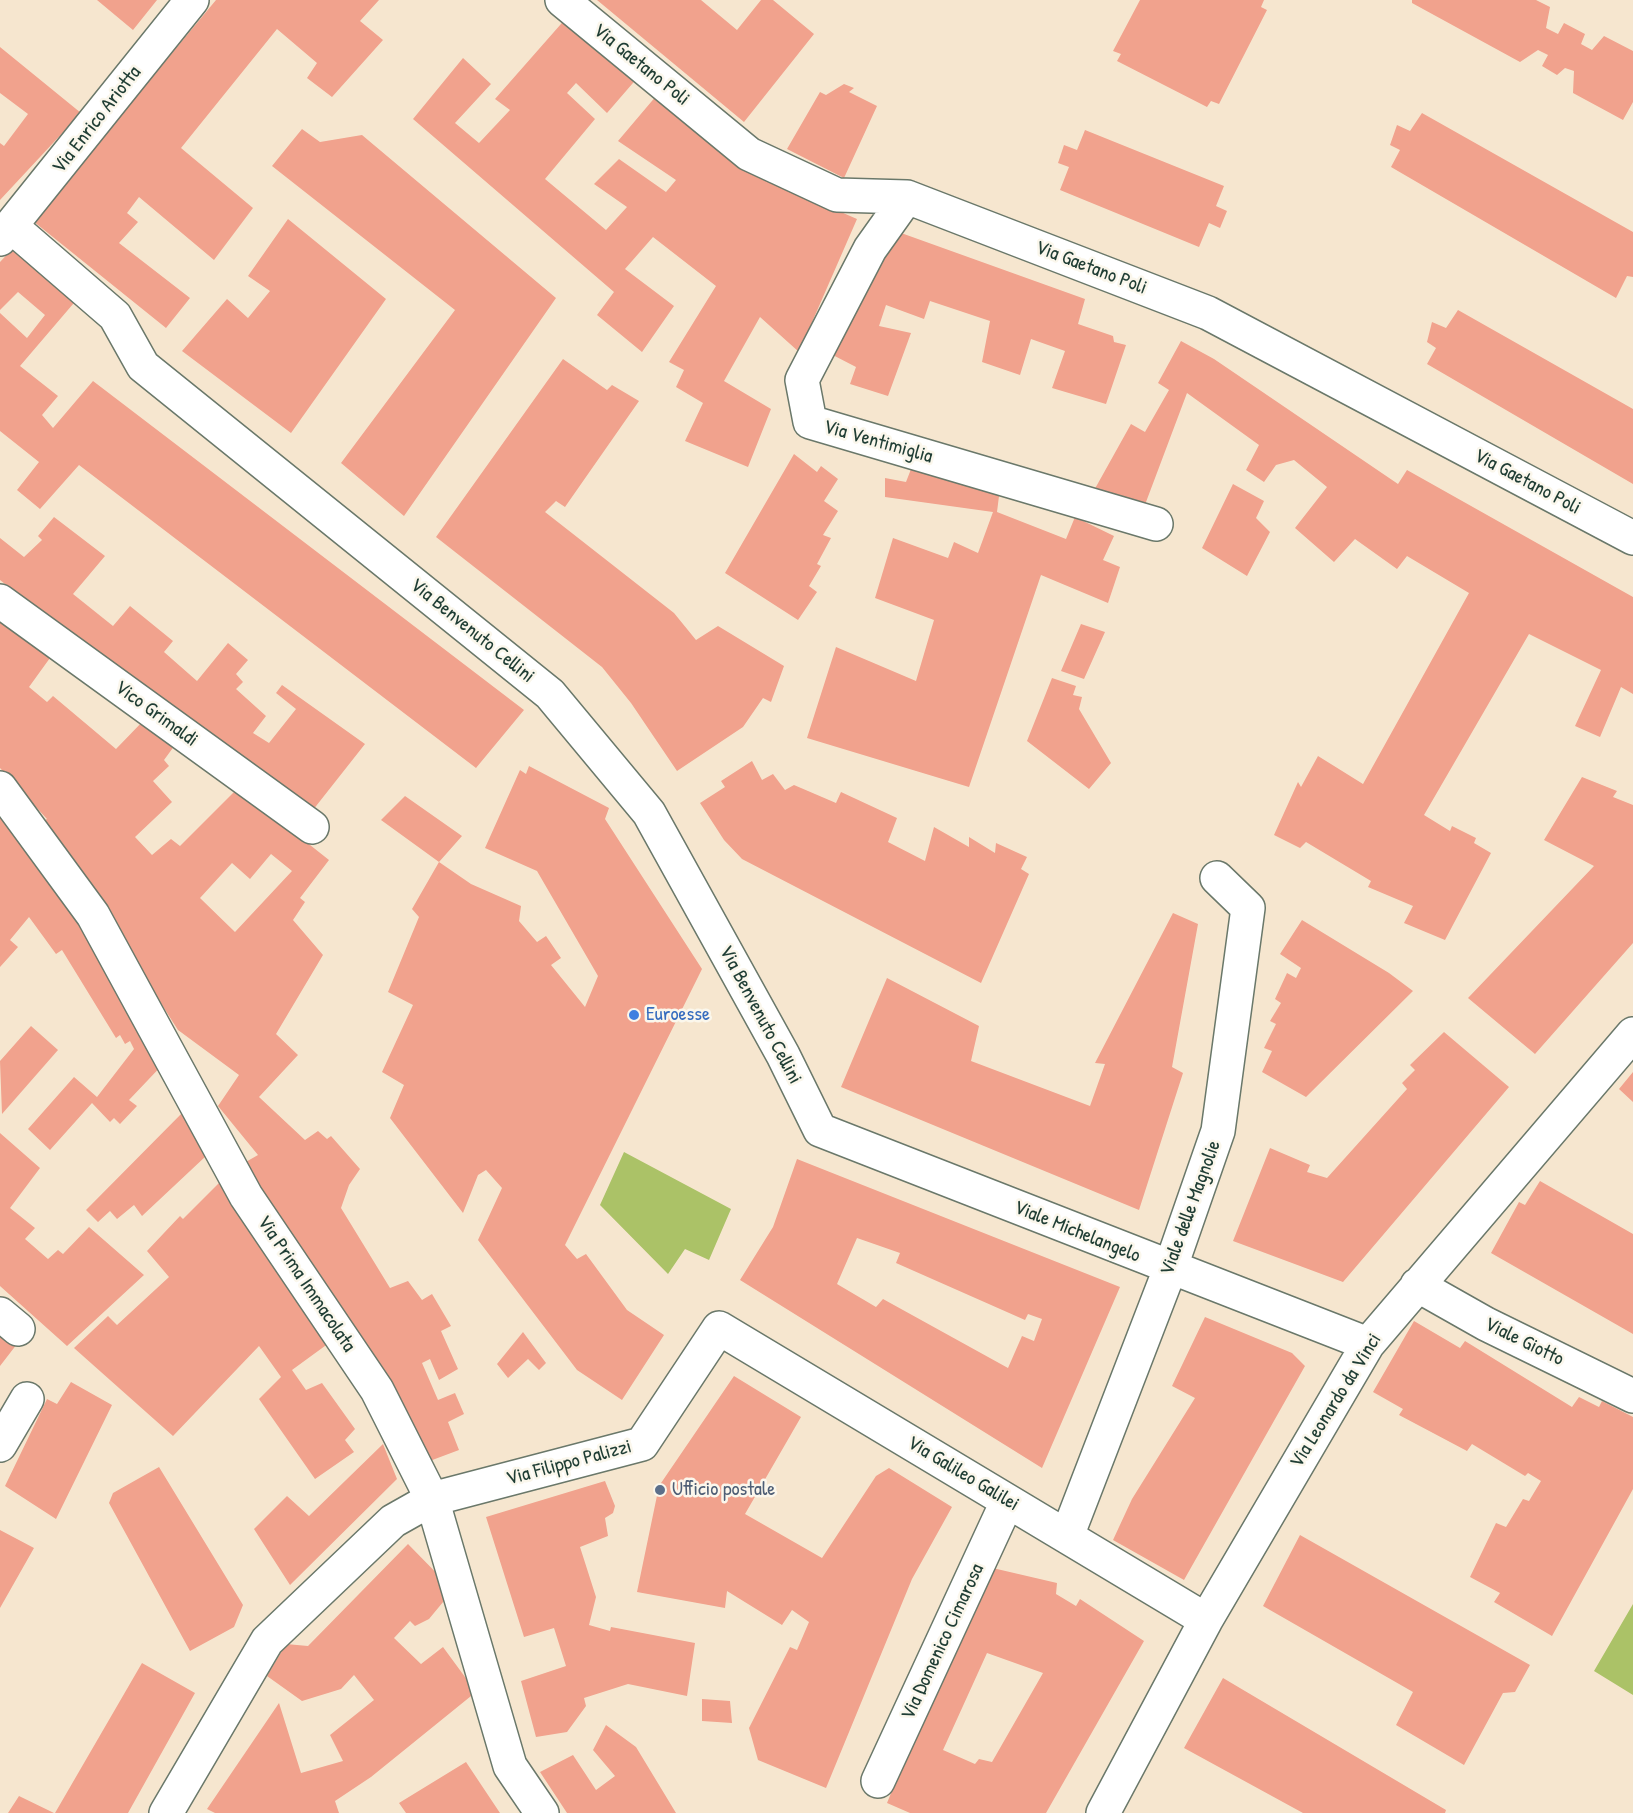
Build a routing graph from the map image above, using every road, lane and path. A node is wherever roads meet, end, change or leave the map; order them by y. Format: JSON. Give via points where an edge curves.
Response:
{"nodes":[{"id":1,"x":192,"y":0,"type":"edge"},
{"id":2,"x":562,"y":0,"type":"edge"},
{"id":3,"x":907,"y":197,"type":"junction"},
{"id":4,"x":6,"y":233,"type":"edge"},
{"id":5,"x":1156,"y":524,"type":"dead end"},
{"id":6,"x":1633,"y":538,"type":"edge"},
{"id":7,"x":0,"y":601,"type":"edge"},
{"id":8,"x":0,"y":788,"type":"edge"},
{"id":9,"x":312,"y":827,"type":"dead end"},
{"id":10,"x":1217,"y":878,"type":"dead end"},
{"id":11,"x":1633,"y":1034,"type":"edge"},
{"id":12,"x":820,"y":1130,"type":"joint"},
{"id":13,"x":1170,"y":1269,"type":"junction"},
{"id":14,"x":1417,"y":1285,"type":"junction"},
{"id":15,"x":719,"y":1328,"type":"joint"},
{"id":16,"x":1368,"y":1344,"type":"junction"},
{"id":17,"x":1633,"y":1396,"type":"edge"},
{"id":18,"x":27,"y":1399,"type":"dead end"},
{"id":19,"x":0,"y":1445,"type":"edge"},
{"id":20,"x":432,"y":1499,"type":"junction"},
{"id":21,"x":1007,"y":1502,"type":"junction"},
{"id":22,"x":1067,"y":1536,"type":"junction"},
{"id":23,"x":1206,"y":1620,"type":"junction"},
{"id":24,"x":879,"y":1781,"type":"dead end"},
{"id":25,"x":1115,"y":1809,"type":"edge"},
{"id":26,"x":166,"y":1813,"type":"edge"},
{"id":27,"x":542,"y":1813,"type":"edge"}],
"edges":[{"from":1,"to":4,"type":"street","name":"Via Enrico Ariotta"},
{"from":2,"to":3,"type":"street","name":"Via Gaetano Poli","via":[[749,154],[837,195]]},
{"from":3,"to":5,"type":"street","name":"Via Ventimiglia","via":[[870,249],[802,380],[810,422]]},
{"from":3,"to":6,"type":"street","name":"Via Gaetano Poli","via":[[1208,313]]},
{"from":4,"to":12,"type":"street","name":"Via Benvenuto Cellini","via":[[115,316],[143,366],[550,694],[649,813],[783,1055]]},
{"from":7,"to":9,"type":"street","name":"Vico Grimaldi"},
{"from":8,"to":20,"type":"street","name":"Via Prima Immacolata","via":[[93,915],[246,1196],[377,1390]]},
{"from":10,"to":13,"type":"street","name":"Viale delle Magnolie","via":[[1248,908],[1218,1131]]},
{"from":11,"to":14,"type":"street","name":"Via Leonardo da Vinci"},
{"from":12,"to":13,"type":"street","name":"Viale Michelangelo"},
{"from":13,"to":16,"type":"street","name":"Viale Michelangelo"},
{"from":13,"to":22,"type":"street","name":"Viale delle Magnolie"},
{"from":14,"to":16,"type":"street","name":"Via Leonardo da Vinci"},
{"from":14,"to":17,"type":"street","name":"Viale Giotto","via":[[1486,1324]]},
{"from":15,"to":20,"type":"street","name":"Via Filippo Palizzi","via":[[642,1444]]},
{"from":15,"to":21,"type":"street","name":"Via Galileo Galilei"},
{"from":16,"to":23,"type":"street","name":"Via Leonardo da Vinci"},
{"from":18,"to":19,"type":"street"},
{"from":20,"to":26,"type":"street","name":"Via Filippo Palizzi","via":[[393,1521],[267,1641]]},
{"from":20,"to":27,"type":"street","name":"Via Prima Immacolata","via":[[510,1766]]},
{"from":21,"to":22,"type":"street","name":"Via Galileo Galilei"},
{"from":21,"to":24,"type":"street","name":"Via Domenico Cimarosa"},
{"from":22,"to":23,"type":"street","name":"Via Galileo Galilei"},
{"from":23,"to":25,"type":"street","name":"Via Leonardo da Vinci"}]}
